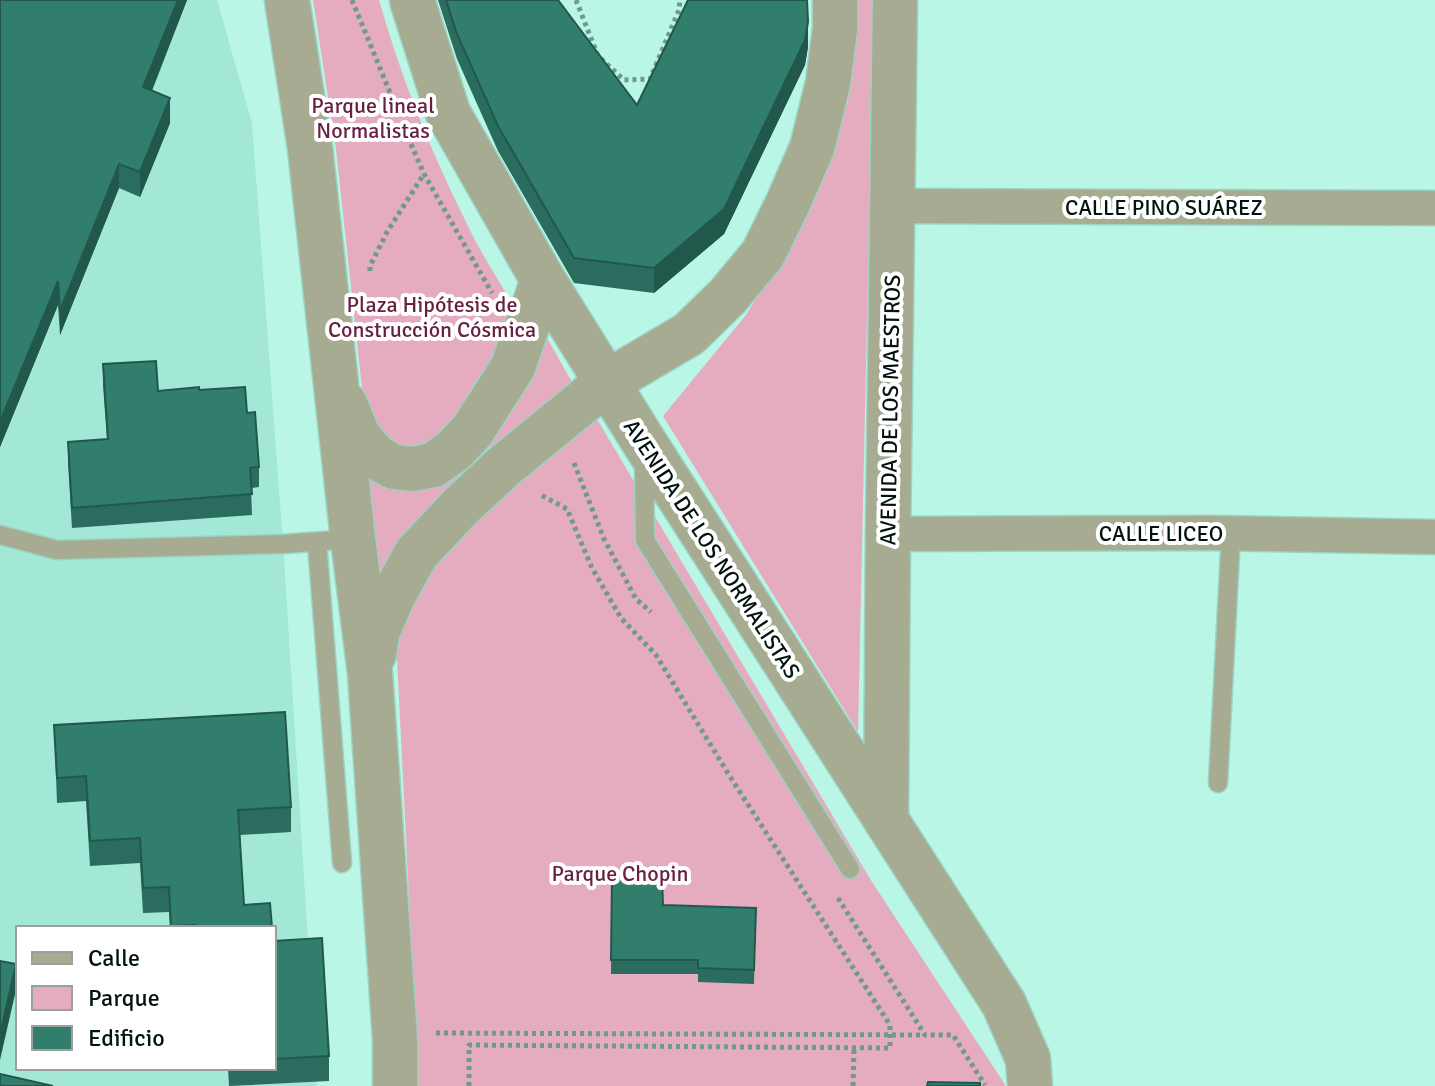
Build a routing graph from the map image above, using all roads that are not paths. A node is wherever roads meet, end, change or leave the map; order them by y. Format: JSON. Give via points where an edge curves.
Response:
{"nodes":[{"id":1,"x":287,"y":0,"type":"edge"},
{"id":2,"x":412,"y":0,"type":"edge"},
{"id":3,"x":835,"y":0,"type":"edge"},
{"id":4,"x":895,"y":0,"type":"edge"},
{"id":5,"x":893,"y":206,"type":"junction"},
{"id":6,"x":1435,"y":208,"type":"edge"},
{"id":7,"x":543,"y":280,"type":"junction"},
{"id":8,"x":337,"y":383,"type":"junction"},
{"id":9,"x":606,"y":383,"type":"junction"},
{"id":10,"x":644,"y":442,"type":"junction"},
{"id":11,"x":1231,"y":533,"type":"junction"},
{"id":12,"x":888,"y":534,"type":"junction"},
{"id":13,"x":0,"y":535,"type":"edge"},
{"id":14,"x":1435,"y":537,"type":"edge"},
{"id":15,"x":335,"y":541,"type":"junction"},
{"id":16,"x":370,"y":673,"type":"junction"},
{"id":17,"x":1218,"y":783,"type":"dead end"},
{"id":18,"x":886,"y":820,"type":"junction"},
{"id":19,"x":342,"y":863,"type":"dead end"},
{"id":20,"x":850,"y":869,"type":"dead end"},
{"id":21,"x":395,"y":1086,"type":"edge"},
{"id":22,"x":1030,"y":1086,"type":"edge"}],
"edges":[{"from":1,"to":8,"type":"street"},
{"from":2,"to":7,"type":"street","name":"AVENIDA DE LOS NORMALISTAS","via":[[448,113]]},
{"from":3,"to":9,"type":"street","via":[[828,83],[812,148],[763,254],[689,334]]},
{"from":4,"to":5,"type":"street","name":"AVENIDA DE LOS MAESTROS"},
{"from":5,"to":6,"type":"street","name":"CALLE PINO SUÁREZ"},
{"from":5,"to":12,"type":"street","name":"AVENIDA DE LOS MAESTROS"},
{"from":7,"to":8,"type":"street","via":[[513,367],[472,431],[433,465],[394,467],[376,457],[359,438]]},
{"from":7,"to":9,"type":"street","name":"AVENIDA DE LOS NORMALISTAS"},
{"from":8,"to":15,"type":"street"},
{"from":9,"to":10,"type":"street","name":"AVENIDA DE LOS NORMALISTAS"},
{"from":9,"to":16,"type":"street","via":[[503,467],[416,554],[377,633]]},
{"from":10,"to":18,"type":"street","name":"AVENIDA DE LOS NORMALISTAS"},
{"from":10,"to":20,"type":"lane","via":[[645,540]]},
{"from":11,"to":12,"type":"street","name":"CALLE LICEO"},
{"from":11,"to":14,"type":"street","name":"CALLE LICEO"},
{"from":11,"to":17,"type":"lane"},
{"from":12,"to":18,"type":"street","name":"AVENIDA DE LOS MAESTROS"},
{"from":13,"to":15,"type":"lane","via":[[57,550]]},
{"from":15,"to":16,"type":"street"},
{"from":15,"to":19,"type":"lane"},
{"from":16,"to":21,"type":"street"},
{"from":18,"to":22,"type":"street","name":"AVENIDA DE LOS NORMALISTAS","via":[[1004,1004],[1028,1059]]}]}
